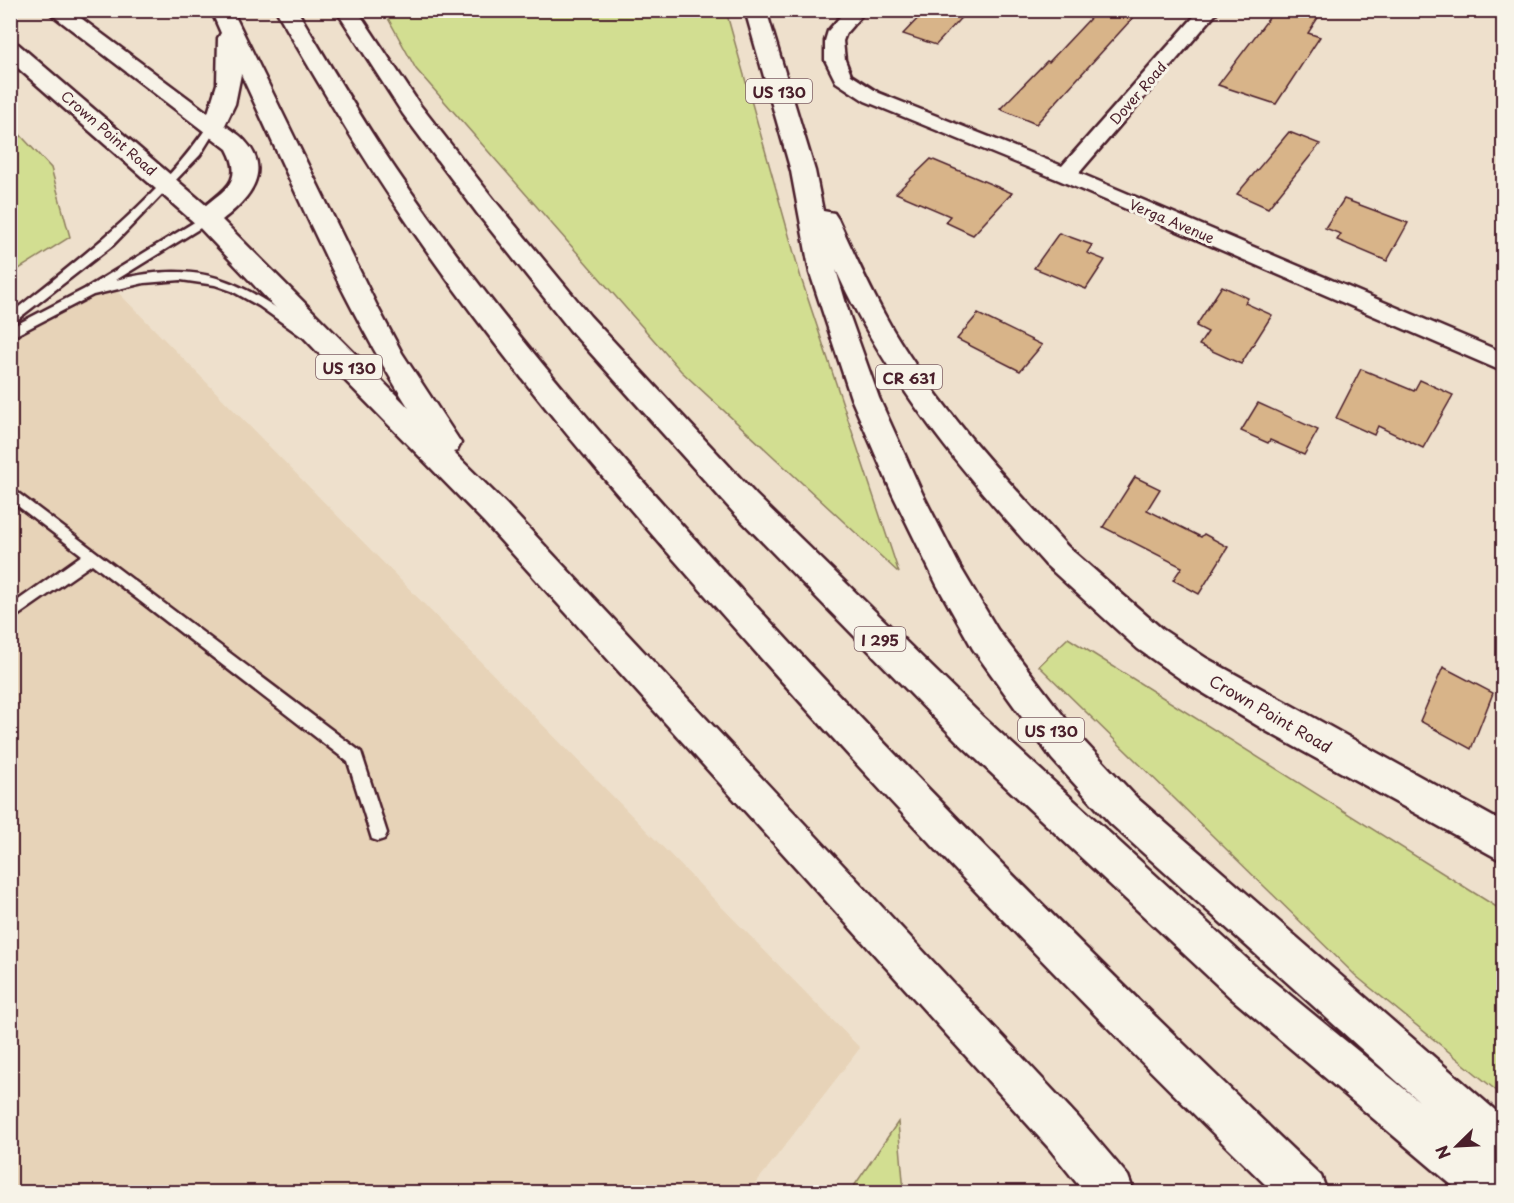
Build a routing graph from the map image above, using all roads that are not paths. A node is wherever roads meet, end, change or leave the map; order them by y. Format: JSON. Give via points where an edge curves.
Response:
{"nodes":[{"id":1,"x":56,"y":10,"type":"edge"},
{"id":2,"x":286,"y":10,"type":"edge"},
{"id":3,"x":345,"y":10,"type":"edge"},
{"id":4,"x":755,"y":10,"type":"edge"},
{"id":5,"x":857,"y":10,"type":"edge"},
{"id":6,"x":1210,"y":10,"type":"edge"},
{"id":7,"x":225,"y":17,"type":"edge"},
{"id":8,"x":10,"y":49,"type":"edge"},
{"id":9,"x":213,"y":126,"type":"junction"},
{"id":10,"x":803,"y":171,"type":"junction"},
{"id":11,"x":1066,"y":176,"type":"junction"},
{"id":12,"x":166,"y":184,"type":"junction"},
{"id":13,"x":206,"y":219,"type":"junction"},
{"id":14,"x":89,"y":292,"type":"junction"},
{"id":15,"x":10,"y":321,"type":"edge"},
{"id":16,"x":10,"y":334,"type":"edge"},
{"id":17,"x":340,"y":358,"type":"junction"},
{"id":18,"x":1503,"y":363,"type":"edge"},
{"id":19,"x":10,"y":492,"type":"edge"},
{"id":20,"x":495,"y":513,"type":"junction"},
{"id":21,"x":93,"y":555,"type":"junction"},
{"id":22,"x":10,"y":615,"type":"edge"},
{"id":23,"x":378,"y":833,"type":"dead end"},
{"id":24,"x":1503,"y":844,"type":"edge"},
{"id":25,"x":1063,"y":1132,"type":"junction"},
{"id":26,"x":1503,"y":1148,"type":"edge"},
{"id":27,"x":1112,"y":1192,"type":"edge"},
{"id":28,"x":1125,"y":1192,"type":"edge"},
{"id":29,"x":1305,"y":1192,"type":"edge"},
{"id":30,"x":1494,"y":1192,"type":"edge"}],
"edges":[{"from":1,"to":9,"type":"main road"},
{"from":2,"to":29,"type":"main road","via":[[358,132],[409,208],[580,429],[702,570],[885,769],[1048,940]]},
{"from":3,"to":30,"type":"main road","number":"I 295","via":[[411,109],[493,216],[580,323],[745,504],[970,729],[1244,983]]},
{"from":4,"to":10,"type":"main road","number":"US 130"},
{"from":5,"to":11,"type":"street","name":"Verga Avenue","via":[[837,31],[834,41],[835,60],[842,76],[872,97]]},
{"from":6,"to":11,"type":"street","name":"Dover Road"},
{"from":7,"to":9,"type":"main road","via":[[229,89]]},
{"from":7,"to":20,"type":"main road","via":[[382,341],[427,416]]},
{"from":8,"to":12,"type":"main road","name":"Crown Point Road","number":"US 130"},
{"from":9,"to":12,"type":"lane","via":[[196,153]]},
{"from":9,"to":13,"type":"main road","via":[[243,154],[247,167],[238,193]]},
{"from":10,"to":24,"type":"main road","name":"Crown Point Road","number":"CR 631","via":[[890,349],[966,451],[1057,556],[1150,639],[1194,669]]},
{"from":10,"to":26,"type":"main road","number":"US 130","via":[[823,273],[884,446],[970,614],[1034,708],[1124,812]]},
{"from":11,"to":18,"type":"street","name":"Verga Avenue"},
{"from":12,"to":13,"type":"main road","name":"Crown Point Road","number":"US 130"},
{"from":12,"to":15,"type":"lane","via":[[109,242]]},
{"from":13,"to":14,"type":"lane"},
{"from":13,"to":17,"type":"main road","number":"US 130"},
{"from":14,"to":16,"type":"lane"},
{"from":14,"to":17,"type":"lane","via":[[135,279],[198,276],[237,288]]},
{"from":17,"to":20,"type":"main road","number":"US 130"},
{"from":19,"to":21,"type":"lane"},
{"from":20,"to":25,"type":"main road","number":"US 130"},
{"from":21,"to":22,"type":"lane"},
{"from":21,"to":23,"type":"lane","via":[[355,757]]},
{"from":25,"to":27,"type":"main road"},
{"from":25,"to":28,"type":"main road","number":"US 130"}]}
